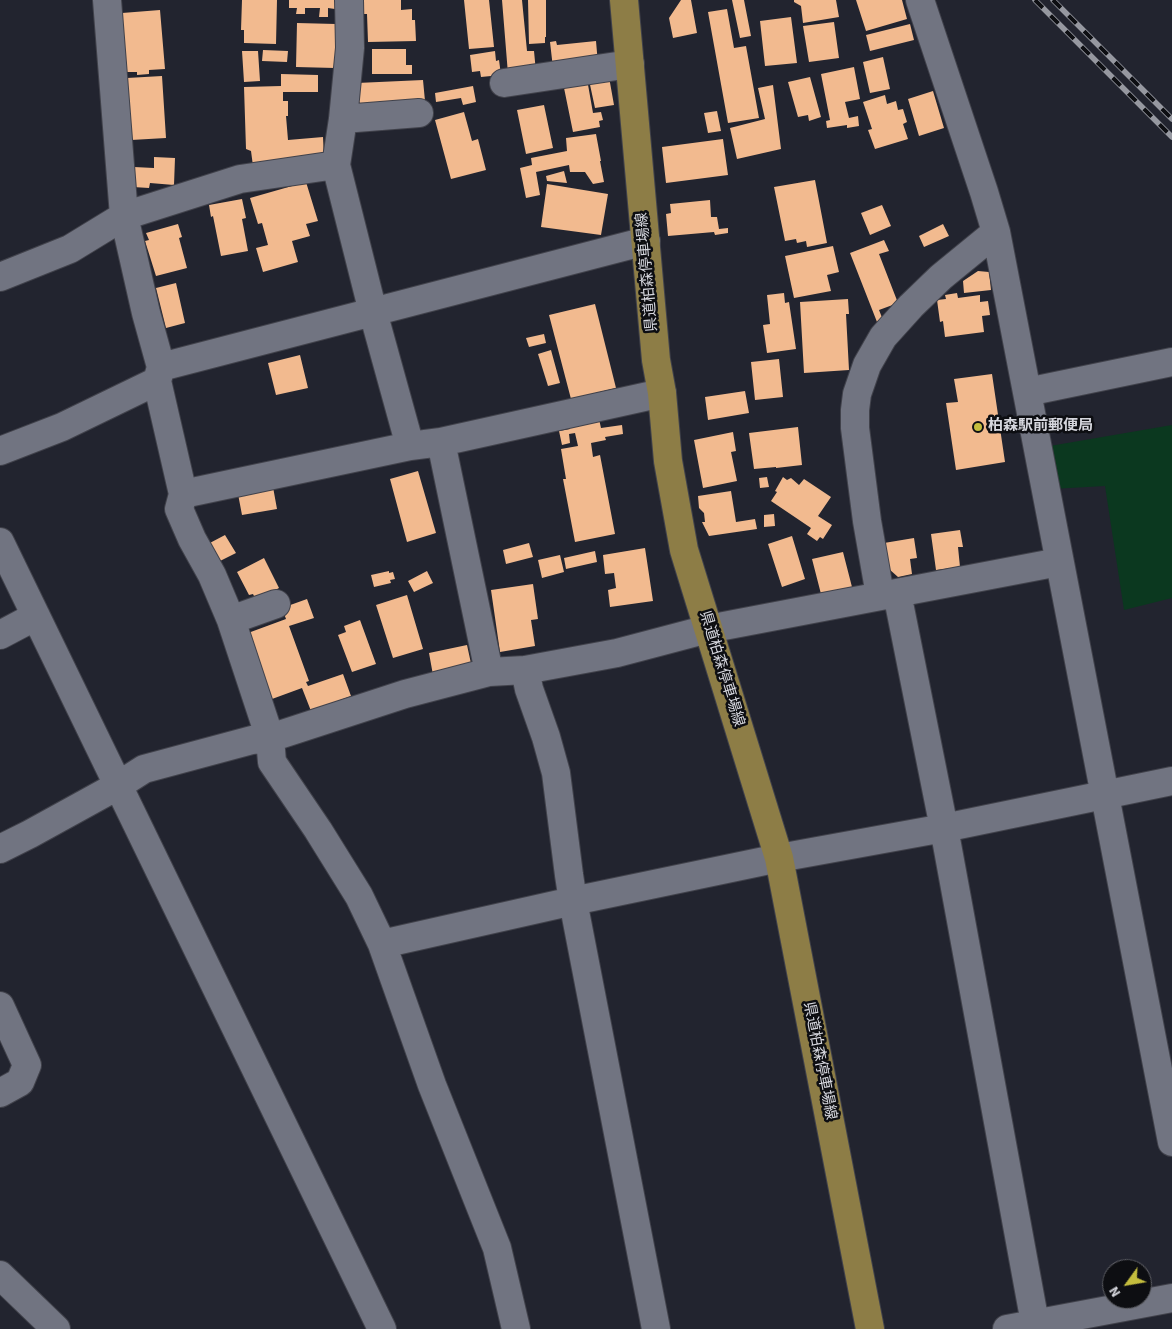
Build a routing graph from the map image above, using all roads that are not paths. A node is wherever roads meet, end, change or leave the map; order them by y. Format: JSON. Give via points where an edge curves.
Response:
{"nodes":[{"id":1,"x":107,"y":0,"type":"edge"},
{"id":2,"x":349,"y":0,"type":"edge"},
{"id":3,"x":624,"y":0,"type":"edge"},
{"id":4,"x":920,"y":0,"type":"edge"},
{"id":5,"x":630,"y":64,"type":"junction"},
{"id":6,"x":504,"y":83,"type":"dead end"},
{"id":7,"x":419,"y":113,"type":"dead end"},
{"id":8,"x":343,"y":119,"type":"junction"},
{"id":9,"x":336,"y":165,"type":"junction"},
{"id":10,"x":124,"y":216,"type":"junction"},
{"id":11,"x":996,"y":232,"type":"junction"},
{"id":12,"x":646,"y":242,"type":"junction"},
{"id":13,"x":0,"y":277,"type":"edge"},
{"id":14,"x":374,"y":312,"type":"junction"},
{"id":15,"x":1172,"y":362,"type":"edge"},
{"id":16,"x":159,"y":374,"type":"junction"},
{"id":17,"x":1027,"y":392,"type":"junction"},
{"id":18,"x":662,"y":393,"type":"junction"},
{"id":19,"x":441,"y":442,"type":"junction"},
{"id":20,"x":410,"y":446,"type":"junction"},
{"id":21,"x":0,"y":451,"type":"edge"},
{"id":22,"x":182,"y":494,"type":"junction"},
{"id":23,"x":0,"y":542,"type":"edge"},
{"id":24,"x":1059,"y":562,"type":"junction"},
{"id":25,"x":889,"y":594,"type":"junction"},
{"id":26,"x":276,"y":604,"type":"dead end"},
{"id":27,"x":36,"y":616,"type":"junction"},
{"id":28,"x":231,"y":620,"type":"junction"},
{"id":29,"x":708,"y":629,"type":"junction"},
{"id":30,"x":0,"y":635,"type":"edge"},
{"id":31,"x":525,"y":670,"type":"junction"},
{"id":32,"x":490,"y":672,"type":"junction"},
{"id":33,"x":270,"y":738,"type":"junction"},
{"id":34,"x":1172,"y":782,"type":"edge"},
{"id":35,"x":119,"y":785,"type":"junction"},
{"id":36,"x":1105,"y":795,"type":"junction"},
{"id":37,"x":944,"y":828,"type":"junction"},
{"id":38,"x":0,"y":849,"type":"edge"},
{"id":39,"x":779,"y":858,"type":"junction"},
{"id":40,"x":573,"y":901,"type":"junction"},
{"id":41,"x":382,"y":944,"type":"junction"},
{"id":42,"x":0,"y":1006,"type":"edge"},
{"id":43,"x":0,"y":1093,"type":"edge"},
{"id":44,"x":1172,"y":1142,"type":"edge"},
{"id":45,"x":0,"y":1275,"type":"edge"},
{"id":46,"x":1172,"y":1298,"type":"edge"},
{"id":47,"x":1035,"y":1323,"type":"junction"},
{"id":48,"x":56,"y":1329,"type":"edge"},
{"id":49,"x":382,"y":1329,"type":"edge"},
{"id":50,"x":516,"y":1329,"type":"edge"},
{"id":51,"x":656,"y":1329,"type":"edge"},
{"id":52,"x":870,"y":1329,"type":"edge"},
{"id":53,"x":1007,"y":1329,"type":"edge"}],
"edges":[{"from":1,"to":10,"type":"street"},
{"from":2,"to":8,"type":"street","via":[[350,48]]},
{"from":3,"to":5,"type":"main road","name":"県道柏森停車場線"},
{"from":4,"to":11,"type":"street"},
{"from":5,"to":6,"type":"street"},
{"from":5,"to":12,"type":"main road","name":"県道柏森停車場線"},
{"from":7,"to":8,"type":"street"},
{"from":8,"to":9,"type":"street"},
{"from":9,"to":10,"type":"street","via":[[240,178]]},
{"from":9,"to":14,"type":"street"},
{"from":10,"to":13,"type":"street","via":[[70,249]]},
{"from":10,"to":16,"type":"street"},
{"from":11,"to":17,"type":"street"},
{"from":11,"to":25,"type":"street","via":[[941,277],[883,337],[867,365],[857,394],[855,428],[867,521]]},
{"from":12,"to":14,"type":"street"},
{"from":12,"to":18,"type":"main road","name":"県道柏森停車場線"},
{"from":14,"to":16,"type":"street"},
{"from":14,"to":20,"type":"street"},
{"from":15,"to":17,"type":"street"},
{"from":16,"to":21,"type":"street","via":[[62,426]]},
{"from":16,"to":22,"type":"street"},
{"from":17,"to":24,"type":"street"},
{"from":18,"to":19,"type":"street"},
{"from":18,"to":29,"type":"main road","name":"県道柏森停車場線","via":[[668,461],[684,550]]},
{"from":19,"to":20,"type":"street"},
{"from":19,"to":32,"type":"street"},
{"from":20,"to":22,"type":"street"},
{"from":22,"to":28,"type":"street","via":[[179,509]]},
{"from":23,"to":27,"type":"street"},
{"from":24,"to":25,"type":"street"},
{"from":24,"to":36,"type":"street"},
{"from":25,"to":29,"type":"street"},
{"from":25,"to":37,"type":"street"},
{"from":26,"to":28,"type":"street"},
{"from":27,"to":30,"type":"street"},
{"from":27,"to":35,"type":"street"},
{"from":28,"to":33,"type":"street"},
{"from":29,"to":31,"type":"street","via":[[617,653]]},
{"from":29,"to":39,"type":"main road","name":"県道柏森停車場線"},
{"from":31,"to":32,"type":"street"},
{"from":31,"to":40,"type":"street","via":[[556,773]]},
{"from":32,"to":33,"type":"street","via":[[405,694]]},
{"from":33,"to":35,"type":"street","via":[[144,769]]},
{"from":33,"to":41,"type":"street","via":[[272,762],[359,896]]},
{"from":34,"to":36,"type":"street"},
{"from":35,"to":38,"type":"street"},
{"from":35,"to":49,"type":"street"},
{"from":36,"to":37,"type":"street"},
{"from":36,"to":44,"type":"street"},
{"from":37,"to":39,"type":"street"},
{"from":37,"to":47,"type":"street"},
{"from":39,"to":40,"type":"street"},
{"from":39,"to":52,"type":"main road","name":"県道柏森停車場線"},
{"from":40,"to":41,"type":"street"},
{"from":40,"to":51,"type":"street"},
{"from":41,"to":50,"type":"street","via":[[432,1085],[496,1248]]},
{"from":42,"to":43,"type":"street","via":[[27,1065],[20,1082]]},
{"from":45,"to":48,"type":"street"},
{"from":46,"to":47,"type":"street"},
{"from":47,"to":53,"type":"street"}]}
